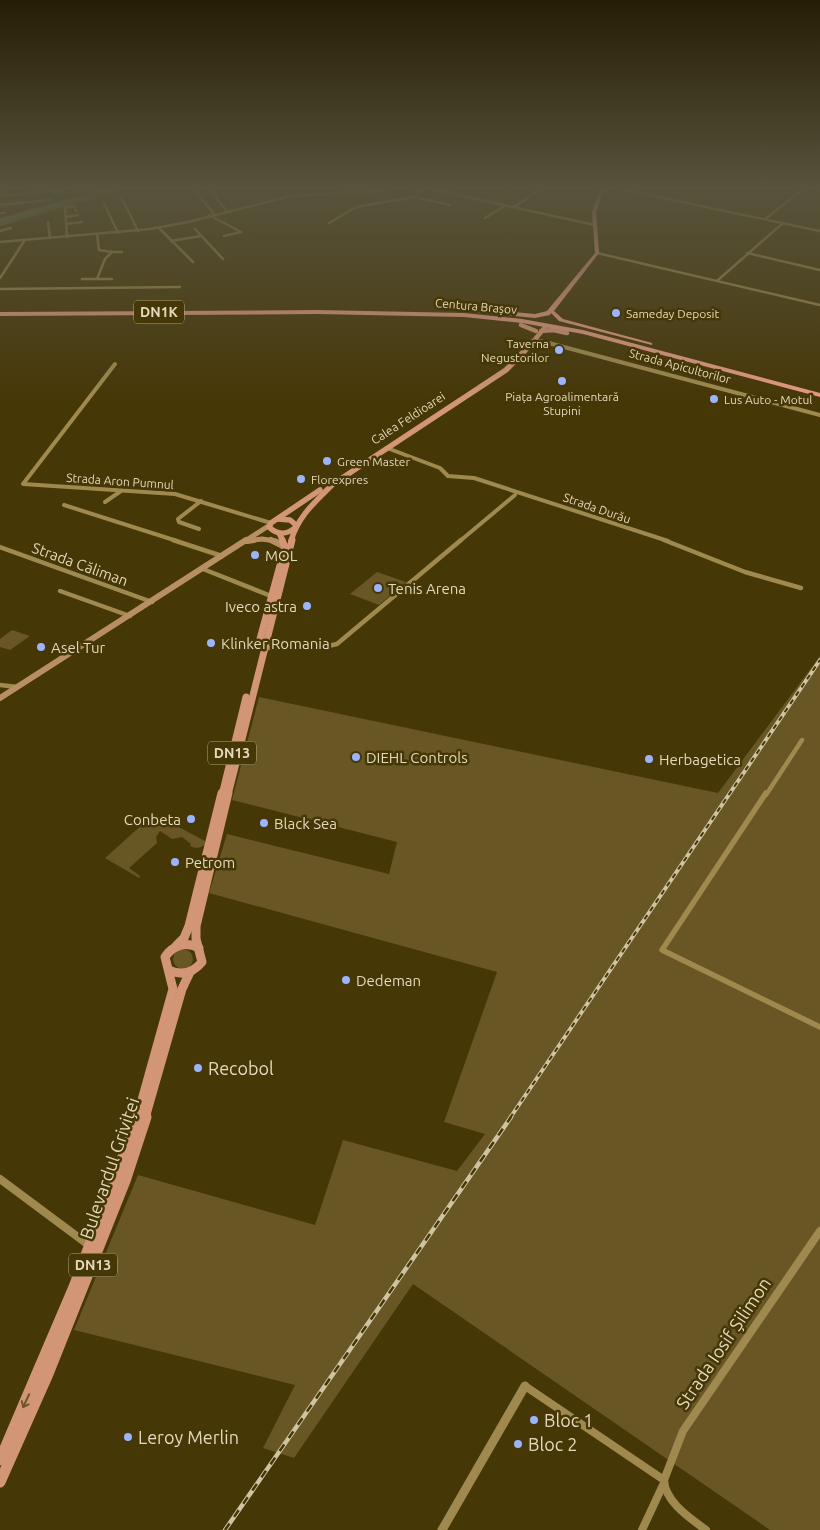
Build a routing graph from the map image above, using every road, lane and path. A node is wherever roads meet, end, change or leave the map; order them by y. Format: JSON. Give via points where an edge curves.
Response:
{"nodes":[{"id":1,"x":13,"y":258,"type":"edge"},
{"id":2,"x":105,"y":258,"type":"edge"},
{"id":3,"x":189,"y":258,"type":"edge"},
{"id":4,"x":593,"y":258,"type":"edge"},
{"id":5,"x":621,"y":258,"type":"edge"},
{"id":6,"x":741,"y":258,"type":"edge"},
{"id":7,"x":770,"y":258,"type":"edge"},
{"id":8,"x":193,"y":262,"type":"dead end"},
{"id":9,"x":820,"y":270,"type":"edge"},
{"id":10,"x":0,"y":278,"type":"edge"},
{"id":11,"x":82,"y":279,"type":"dead end"},
{"id":12,"x":97,"y":279,"type":"junction"},
{"id":13,"x":112,"y":279,"type":"dead end"},
{"id":14,"x":718,"y":280,"type":"junction"},
{"id":15,"x":180,"y":287,"type":"dead end"},
{"id":16,"x":0,"y":289,"type":"edge"},
{"id":17,"x":820,"y":305,"type":"edge"},
{"id":18,"x":318,"y":311,"type":"junction"},
{"id":19,"x":552,"y":312,"type":"junction"},
{"id":20,"x":0,"y":314,"type":"edge"},
{"id":21,"x":526,"y":315,"type":"junction"},
{"id":22,"x":487,"y":316,"type":"joint"},
{"id":23,"x":570,"y":322,"type":"junction"},
{"id":24,"x":544,"y":323,"type":"junction"},
{"id":25,"x":521,"y":324,"type":"junction"},
{"id":26,"x":538,"y":331,"type":"junction"},
{"id":27,"x":567,"y":333,"type":"junction"},
{"id":28,"x":535,"y":339,"type":"junction"},
{"id":29,"x":626,"y":342,"type":"joint"},
{"id":30,"x":115,"y":364,"type":"dead end"},
{"id":31,"x":721,"y":368,"type":"junction"},
{"id":32,"x":820,"y":394,"type":"edge"},
{"id":33,"x":820,"y":415,"type":"edge"},
{"id":34,"x":387,"y":448,"type":"junction"},
{"id":35,"x":122,"y":490,"type":"junction"},
{"id":36,"x":515,"y":495,"type":"dead end"},
{"id":37,"x":200,"y":501,"type":"junction"},
{"id":38,"x":105,"y":502,"type":"dead end"},
{"id":39,"x":64,"y":505,"type":"dead end"},
{"id":40,"x":278,"y":519,"type":"junction"},
{"id":41,"x":270,"y":524,"type":"junction"},
{"id":42,"x":296,"y":526,"type":"junction"},
{"id":43,"x":199,"y":528,"type":"dead end"},
{"id":44,"x":277,"y":533,"type":"junction"},
{"id":45,"x":244,"y":541,"type":"junction"},
{"id":46,"x":0,"y":547,"type":"edge"},
{"id":47,"x":288,"y":549,"type":"junction"},
{"id":48,"x":222,"y":556,"type":"junction"},
{"id":49,"x":203,"y":569,"type":"junction"},
{"id":50,"x":801,"y":588,"type":"dead end"},
{"id":51,"x":60,"y":591,"type":"dead end"},
{"id":52,"x":271,"y":596,"type":"junction"},
{"id":53,"x":152,"y":602,"type":"junction"},
{"id":54,"x":130,"y":616,"type":"junction"},
{"id":55,"x":264,"y":648,"type":"junction"},
{"id":56,"x":0,"y":685,"type":"edge"},
{"id":57,"x":18,"y":687,"type":"junction"},
{"id":58,"x":0,"y":698,"type":"edge"},
{"id":59,"x":802,"y":740,"type":"dead end"},
{"id":60,"x":176,"y":946,"type":"junction"},
{"id":61,"x":199,"y":948,"type":"junction"},
{"id":62,"x":170,"y":970,"type":"junction"},
{"id":63,"x":190,"y":972,"type":"junction"},
{"id":64,"x":820,"y":1027,"type":"edge"},
{"id":65,"x":0,"y":1179,"type":"edge"},
{"id":66,"x":820,"y":1231,"type":"edge"},
{"id":67,"x":92,"y":1247,"type":"junction"},
{"id":68,"x":525,"y":1386,"type":"joint"},
{"id":69,"x":0,"y":1460,"type":"edge"},
{"id":70,"x":0,"y":1482,"type":"edge"},
{"id":71,"x":664,"y":1482,"type":"junction"},
{"id":72,"x":442,"y":1530,"type":"edge"},
{"id":73,"x":642,"y":1530,"type":"edge"},
{"id":74,"x":706,"y":1530,"type":"edge"}],
"edges":[{"from":1,"to":10,"type":"street"},
{"from":2,"to":12,"type":"street"},
{"from":3,"to":8,"type":"street"},
{"from":4,"to":19,"type":"highway","name":"Calea Feldioarei","number":"DN13"},
{"from":5,"to":14,"type":"street"},
{"from":6,"to":14,"type":"street"},
{"from":7,"to":9,"type":"street"},
{"from":11,"to":12,"type":"street"},
{"from":12,"to":13,"type":"street"},
{"from":14,"to":17,"type":"street"},
{"from":15,"to":16,"type":"street"},
{"from":18,"to":20,"type":"highway","name":"Centura Brașov","number":"DN1K"},
{"from":18,"to":21,"type":"highway","via":[[427,307]]},
{"from":18,"to":22,"type":"highway","name":"Centura Brașov","number":"DN1K","via":[[409,310]]},
{"from":18,"to":25,"type":"highway"},
{"from":19,"to":21,"type":"highway"},
{"from":19,"to":23,"type":"highway"},
{"from":19,"to":24,"type":"highway","name":"Calea Feldioarei","number":"DN13"},
{"from":21,"to":24,"type":"highway"},
{"from":22,"to":29,"type":"highway","name":"Centura Brașov","number":"DN1K"},
{"from":23,"to":24,"type":"highway"},
{"from":23,"to":31,"type":"highway","number":"DN1K","via":[[646,342]]},
{"from":24,"to":25,"type":"highway"},
{"from":24,"to":26,"type":"main road","name":"Calea Feldioarei","number":"DN13"},
{"from":24,"to":27,"type":"highway"},
{"from":25,"to":26,"type":"main road"},
{"from":26,"to":27,"type":"main road"},
{"from":26,"to":28,"type":"main road","name":"Calea Feldioarei","number":"DN13"},
{"from":26,"to":40,"type":"main road","name":"Calea Feldioarei","number":"DN13","via":[[502,369]]},
{"from":27,"to":31,"type":"highway"},
{"from":28,"to":33,"type":"street","name":"Strada Apicultorilor"},
{"from":28,"to":34,"type":"main road","name":"Calea Feldioarei","number":"DN13","via":[[506,370]]},
{"from":29,"to":31,"type":"highway","name":"Centura Brașov","number":"DN1K"},
{"from":30,"to":35,"type":"street","name":"Strada Aron Pumnul","via":[[23,484]]},
{"from":31,"to":32,"type":"highway","name":"Centura Brașov","number":"DN1K"},
{"from":34,"to":42,"type":"main road","name":"Calea Feldioarei","number":"DN13","via":[[324,491]]},
{"from":34,"to":50,"type":"street","name":"Strada Durău","via":[[440,468],[448,476],[474,478],[520,492],[682,546],[745,572]]},
{"from":35,"to":37,"type":"street","name":"Strada Aron Pumnul","via":[[168,493]]},
{"from":35,"to":38,"type":"street"},
{"from":36,"to":55,"type":"street","via":[[337,644]]},
{"from":37,"to":41,"type":"street","name":"Strada Aron Pumnul"},
{"from":37,"to":43,"type":"street","via":[[178,519],[178,522]]},
{"from":39,"to":48,"type":"street"},
{"from":40,"to":41,"type":"main road","name":"Calea Feldioarei","number":"DN13"},
{"from":40,"to":42,"type":"main road","via":[[290,520]]},
{"from":41,"to":44,"type":"main road","via":[[270,529]]},
{"from":41,"to":45,"type":"main road","name":"Calea Feldioarei"},
{"from":42,"to":44,"type":"main road","name":"Calea Feldioarei","via":[[288,532]]},
{"from":42,"to":47,"type":"main road","number":"DN13"},
{"from":44,"to":45,"type":"main road","name":"Calea Feldioarei"},
{"from":44,"to":47,"type":"main road"},
{"from":45,"to":47,"type":"main road","via":[[268,540]]},
{"from":45,"to":48,"type":"main road","name":"Calea Feldioarei"},
{"from":46,"to":53,"type":"street","name":"Strada Căliman"},
{"from":47,"to":52,"type":"main road","number":"DN13"},
{"from":47,"to":55,"type":"main road"},
{"from":48,"to":49,"type":"main road","name":"Calea Feldioarei"},
{"from":49,"to":52,"type":"street"},
{"from":49,"to":53,"type":"main road","name":"Calea Feldioarei"},
{"from":51,"to":54,"type":"street"},
{"from":52,"to":60,"type":"main road","number":"DN13","via":[[187,932]]},
{"from":53,"to":54,"type":"main road","name":"Calea Feldioarei"},
{"from":54,"to":57,"type":"main road","name":"Calea Feldioarei"},
{"from":55,"to":61,"type":"main road","via":[[199,914],[196,933]]},
{"from":56,"to":57,"type":"street"},
{"from":57,"to":58,"type":"main road","name":"Calea Feldioarei"},
{"from":59,"to":64,"type":"street","via":[[662,950]]},
{"from":60,"to":61,"type":"main road","via":[[191,944]]},
{"from":60,"to":62,"type":"main road","via":[[166,957]]},
{"from":61,"to":63,"type":"main road","number":"DN13","via":[[202,962]]},
{"from":62,"to":63,"type":"main road","via":[[179,974]]},
{"from":62,"to":67,"type":"main road","name":"Bulevardul Griviței","via":[[173,989],[151,1074]]},
{"from":63,"to":70,"type":"main road","name":"Bulevardul Griviței","number":"DN13","via":[[182,989],[125,1181],[48,1374]]},
{"from":65,"to":67,"type":"street"},
{"from":66,"to":71,"type":"street","name":"Strada Iosif Șilimon","via":[[683,1431]]},
{"from":67,"to":69,"type":"main road","name":"Bulevardul Griviței","one_way":true},
{"from":68,"to":71,"type":"street"},
{"from":68,"to":72,"type":"street"},
{"from":71,"to":73,"type":"street","name":"Strada Iosif Șilimon"},
{"from":71,"to":74,"type":"street","via":[[670,1498]]}]}
